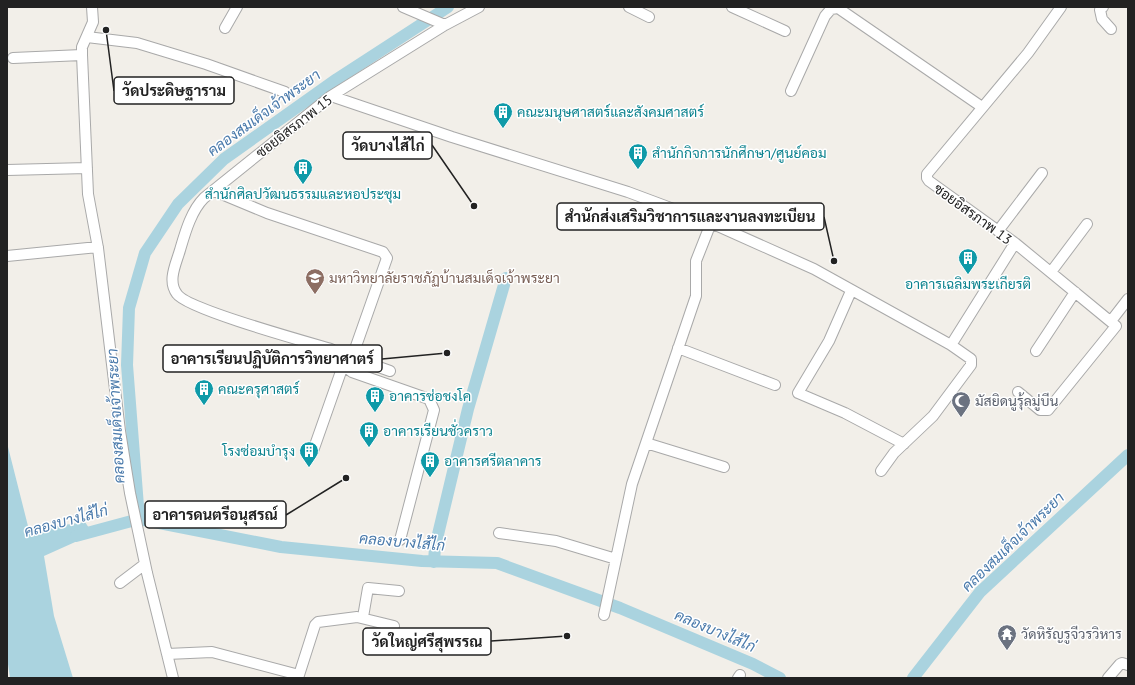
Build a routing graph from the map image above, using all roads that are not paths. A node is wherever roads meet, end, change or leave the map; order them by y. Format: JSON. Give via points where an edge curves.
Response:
{"nodes":[{"id":1,"x":92,"y":7,"type":"edge"},
{"id":2,"x":237,"y":7,"type":"edge"},
{"id":3,"x":403,"y":7,"type":"edge"},
{"id":4,"x":479,"y":7,"type":"edge"},
{"id":5,"x":629,"y":7,"type":"edge"},
{"id":6,"x":732,"y":7,"type":"edge"},
{"id":7,"x":1061,"y":7,"type":"edge"},
{"id":8,"x":1103,"y":7,"type":"edge"},
{"id":9,"x":649,"y":17,"type":"dead end"},
{"id":10,"x":440,"y":22,"type":"junction"},
{"id":11,"x":225,"y":28,"type":"dead end"},
{"id":12,"x":1111,"y":29,"type":"dead end"},
{"id":13,"x":785,"y":31,"type":"dead end"},
{"id":14,"x":87,"y":37,"type":"junction"},
{"id":15,"x":82,"y":55,"type":"junction"},
{"id":16,"x":13,"y":58,"type":"dead end"},
{"id":17,"x":791,"y":91,"type":"dead end"},
{"id":18,"x":285,"y":92,"type":"dead end"},
{"id":19,"x":331,"y":96,"type":"junction"},
{"id":20,"x":982,"y":107,"type":"junction"},
{"id":21,"x":87,"y":168,"type":"junction"},
{"id":22,"x":7,"y":170,"type":"edge"},
{"id":23,"x":1042,"y":173,"type":"dead end"},
{"id":24,"x":214,"y":191,"type":"junction"},
{"id":25,"x":711,"y":223,"type":"junction"},
{"id":26,"x":1086,"y":224,"type":"dead end"},
{"id":27,"x":998,"y":231,"type":"junction"},
{"id":28,"x":1015,"y":244,"type":"junction"},
{"id":29,"x":98,"y":247,"type":"junction"},
{"id":30,"x":7,"y":256,"type":"edge"},
{"id":31,"x":1051,"y":272,"type":"junction"},
{"id":32,"x":851,"y":291,"type":"junction"},
{"id":33,"x":1075,"y":292,"type":"junction"},
{"id":34,"x":1128,"y":300,"type":"edge"},
{"id":35,"x":1113,"y":324,"type":"junction"},
{"id":36,"x":951,"y":344,"type":"junction"},
{"id":37,"x":678,"y":348,"type":"junction"},
{"id":38,"x":1036,"y":351,"type":"dead end"},
{"id":39,"x":346,"y":361,"type":"junction"},
{"id":40,"x":390,"y":372,"type":"dead end"},
{"id":41,"x":775,"y":385,"type":"dead end"},
{"id":42,"x":1018,"y":392,"type":"dead end"},
{"id":43,"x":646,"y":443,"type":"junction"},
{"id":44,"x":904,"y":444,"type":"junction"},
{"id":45,"x":312,"y":451,"type":"dead end"},
{"id":46,"x":724,"y":467,"type":"dead end"},
{"id":47,"x":881,"y":471,"type":"dead end"},
{"id":48,"x":499,"y":533,"type":"dead end"},
{"id":49,"x":400,"y":540,"type":"dead end"},
{"id":50,"x":616,"y":559,"type":"junction"},
{"id":51,"x":145,"y":564,"type":"junction"},
{"id":52,"x":120,"y":583,"type":"dead end"},
{"id":53,"x":399,"y":591,"type":"dead end"},
{"id":54,"x":605,"y":607,"type":"dead end"},
{"id":55,"x":363,"y":617,"type":"junction"},
{"id":56,"x":394,"y":626,"type":"dead end"},
{"id":57,"x":167,"y":654,"type":"junction"},
{"id":58,"x":1128,"y":665,"type":"edge"},
{"id":59,"x":299,"y":677,"type":"edge"},
{"id":60,"x":173,"y":678,"type":"edge"},
{"id":61,"x":1108,"y":678,"type":"edge"}],
"edges":[{"from":1,"to":14,"type":"street","via":[[93,22]]},
{"from":2,"to":11,"type":"street"},
{"from":3,"to":10,"type":"street"},
{"from":4,"to":10,"type":"street","name":"ซอยอิสรภาพ 15"},
{"from":5,"to":9,"type":"street"},
{"from":6,"to":13,"type":"street"},
{"from":7,"to":20,"type":"street","name":"ซอยอิสรภาพ 13","via":[[1028,53]]},
{"from":8,"to":12,"type":"street","via":[[1100,10],[1102,18]]},
{"from":10,"to":19,"type":"street","name":"ซอยอิสรภาพ 15"},
{"from":14,"to":15,"type":"street","via":[[82,46]]},
{"from":14,"to":18,"type":"street","via":[[137,43]]},
{"from":15,"to":16,"type":"street"},
{"from":15,"to":21,"type":"street"},
{"from":17,"to":20,"type":"street","via":[[825,16],[831,9],[838,8]]},
{"from":19,"to":24,"type":"street","name":"ซอยอิสรภาพ 15"},
{"from":19,"to":25,"type":"street","via":[[452,138],[628,192]]},
{"from":20,"to":27,"type":"street","name":"ซอยอิสรภาพ 13","via":[[927,174],[927,178]]},
{"from":21,"to":22,"type":"street"},
{"from":21,"to":29,"type":"street","via":[[88,194]]},
{"from":23,"to":27,"type":"street"},
{"from":24,"to":39,"type":"street","via":[[385,254],[387,258],[382,275],[355,349]]},
{"from":24,"to":39,"type":"street","name":"ซอยอิสรภาพ 15","via":[[199,203],[185,234],[172,280],[177,294],[183,301],[331,349]]},
{"from":25,"to":32,"type":"street","via":[[814,269]]},
{"from":25,"to":37,"type":"street","via":[[696,261],[696,296]]},
{"from":26,"to":31,"type":"street"},
{"from":27,"to":28,"type":"street","name":"ซอยอิสรภาพ 13"},
{"from":28,"to":31,"type":"street","name":"ซอยอิสรภาพ 13"},
{"from":28,"to":36,"type":"street"},
{"from":29,"to":30,"type":"street"},
{"from":29,"to":51,"type":"street","via":[[120,431]]},
{"from":31,"to":33,"type":"street","name":"ซอยอิสรภาพ 13"},
{"from":32,"to":36,"type":"street"},
{"from":32,"to":44,"type":"street","via":[[829,341],[798,393],[845,413]]},
{"from":33,"to":35,"type":"street","name":"ซอยอิสรภาพ 13"},
{"from":33,"to":38,"type":"street"},
{"from":34,"to":35,"type":"street"},
{"from":35,"to":42,"type":"street","via":[[1048,410],[1040,410]]},
{"from":36,"to":44,"type":"street","via":[[971,359],[971,365],[933,416]]},
{"from":37,"to":41,"type":"street"},
{"from":37,"to":43,"type":"street"},
{"from":39,"to":40,"type":"street"},
{"from":39,"to":45,"type":"street"},
{"from":39,"to":49,"type":"street","via":[[352,372],[423,396],[432,403],[434,410]]},
{"from":43,"to":46,"type":"street"},
{"from":43,"to":50,"type":"street","via":[[632,484]]},
{"from":44,"to":47,"type":"street"},
{"from":48,"to":50,"type":"street","via":[[556,541]]},
{"from":50,"to":54,"type":"street"},
{"from":51,"to":52,"type":"street"},
{"from":51,"to":57,"type":"street"},
{"from":53,"to":55,"type":"street","via":[[368,588]]},
{"from":55,"to":56,"type":"street"},
{"from":55,"to":59,"type":"street","via":[[317,622]]},
{"from":57,"to":59,"type":"street","via":[[212,652]]},
{"from":57,"to":60,"type":"street"},
{"from":58,"to":61,"type":"street","via":[[1120,664]]}]}
